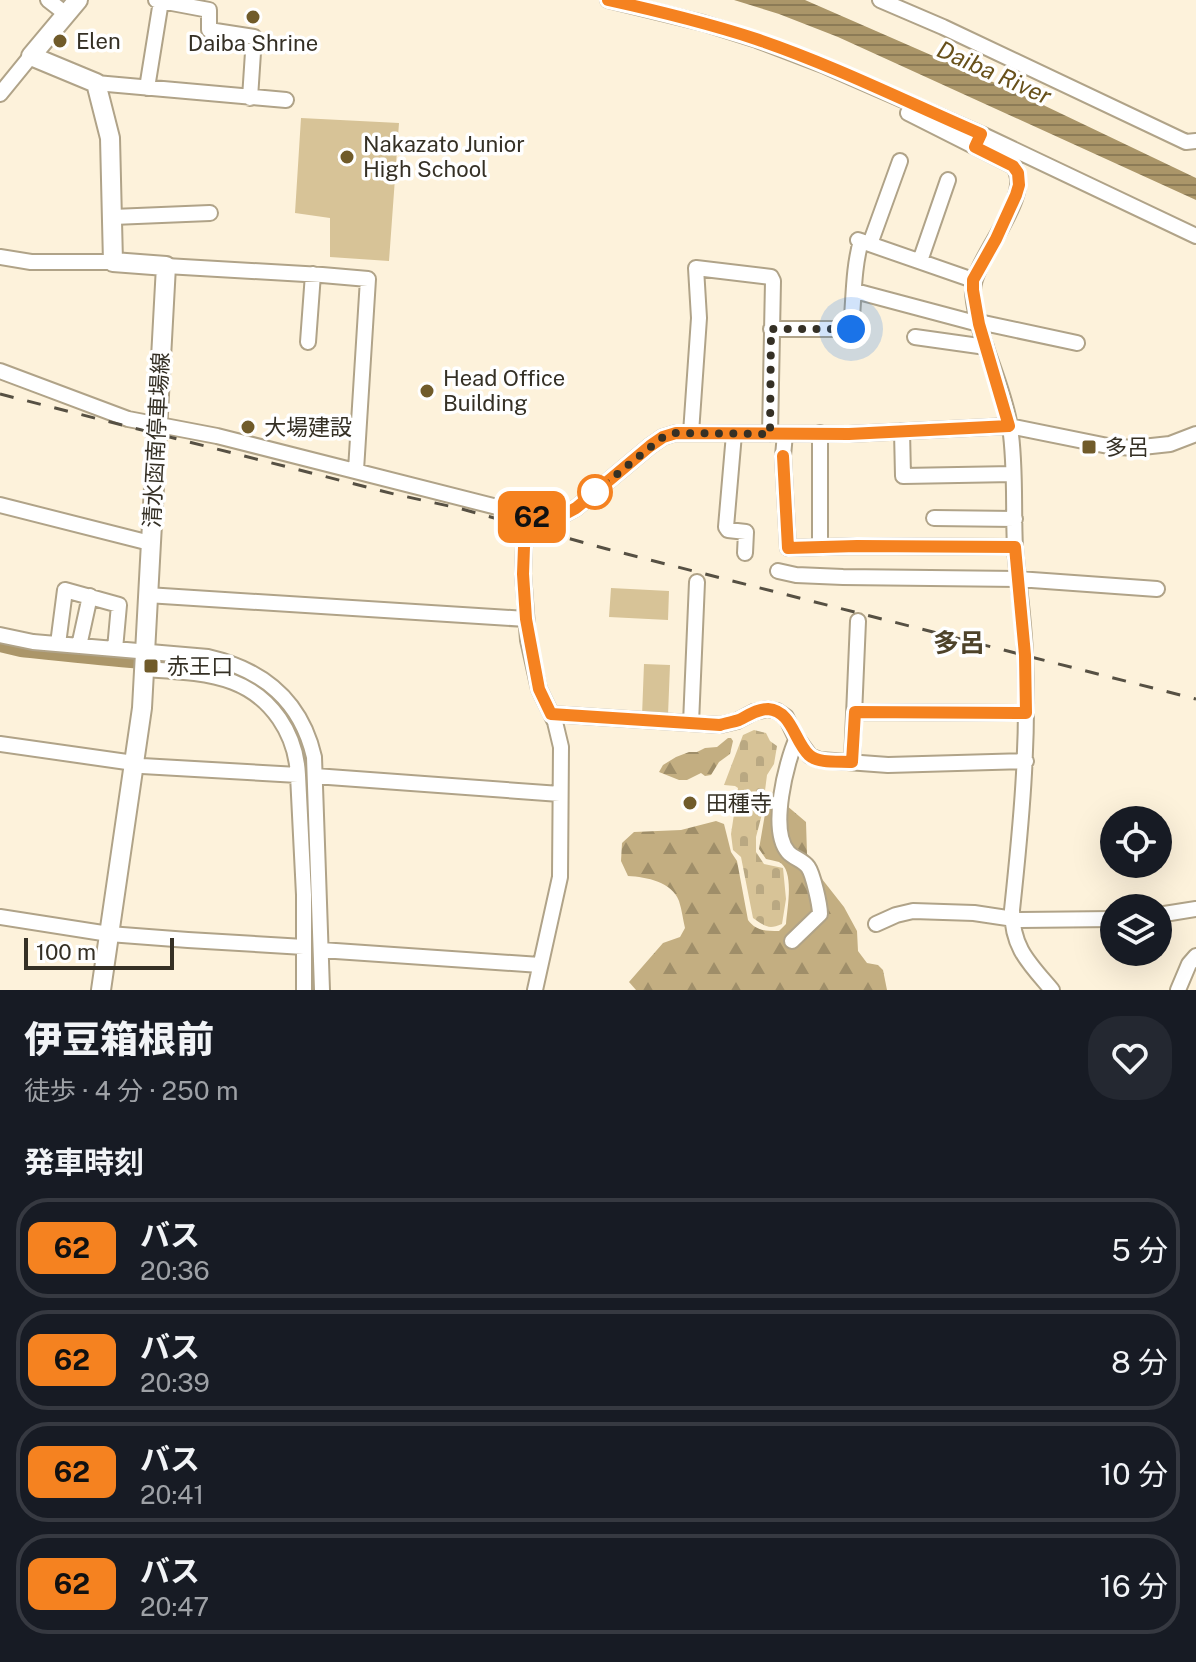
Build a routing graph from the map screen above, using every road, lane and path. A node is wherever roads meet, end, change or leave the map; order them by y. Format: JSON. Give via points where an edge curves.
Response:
{"nodes":[{"id":1,"x":48,"y":0,"type":"edge"},
{"id":2,"x":608,"y":0,"type":"edge"},
{"id":3,"x":880,"y":0,"type":"edge"},
{"id":4,"x":164,"y":1,"type":"edge"},
{"id":5,"x":72,"y":7,"type":"edge"},
{"id":6,"x":31,"y":56,"type":"junction"},
{"id":7,"x":96,"y":83,"type":"junction"},
{"id":8,"x":147,"y":88,"type":"junction"},
{"id":9,"x":0,"y":94,"type":"edge"},
{"id":10,"x":250,"y":98,"type":"junction"},
{"id":11,"x":286,"y":100,"type":"dead end"},
{"id":12,"x":908,"y":113,"type":"dead end"},
{"id":13,"x":978,"y":140,"type":"junction"},
{"id":14,"x":1196,"y":141,"type":"edge"},
{"id":15,"x":900,"y":161,"type":"dead end"},
{"id":16,"x":948,"y":180,"type":"dead end"},
{"id":17,"x":210,"y":213,"type":"dead end"},
{"id":18,"x":113,"y":217,"type":"junction"},
{"id":19,"x":1196,"y":236,"type":"edge"},
{"id":20,"x":863,"y":242,"type":"junction"},
{"id":21,"x":0,"y":257,"type":"edge"},
{"id":22,"x":920,"y":261,"type":"junction"},
{"id":23,"x":113,"y":262,"type":"junction"},
{"id":24,"x":166,"y":266,"type":"junction"},
{"id":25,"x":313,"y":274,"type":"junction"},
{"id":26,"x":973,"y":280,"type":"junction"},
{"id":27,"x":855,"y":291,"type":"junction"},
{"id":28,"x":979,"y":323,"type":"junction"},
{"id":29,"x":771,"y":329,"type":"junction"},
{"id":30,"x":915,"y":337,"type":"dead end"},
{"id":31,"x":308,"y":342,"type":"dead end"},
{"id":32,"x":1077,"y":343,"type":"dead end"},
{"id":33,"x":986,"y":347,"type":"junction"},
{"id":34,"x":0,"y":371,"type":"edge"},
{"id":35,"x":157,"y":424,"type":"junction"},
{"id":36,"x":1009,"y":426,"type":"junction"},
{"id":37,"x":902,"y":431,"type":"junction"},
{"id":38,"x":691,"y":433,"type":"junction"},
{"id":39,"x":820,"y":433,"type":"junction"},
{"id":40,"x":734,"y":434,"type":"junction"},
{"id":41,"x":770,"y":434,"type":"junction"},
{"id":42,"x":785,"y":434,"type":"junction"},
{"id":43,"x":1196,"y":434,"type":"edge"},
{"id":44,"x":356,"y":470,"type":"junction"},
{"id":45,"x":1013,"y":474,"type":"junction"},
{"id":46,"x":0,"y":505,"type":"edge"},
{"id":47,"x":531,"y":516,"type":"junction"},
{"id":48,"x":934,"y":518,"type":"dead end"},
{"id":49,"x":1015,"y":519,"type":"junction"},
{"id":50,"x":150,"y":543,"type":"junction"},
{"id":51,"x":820,"y":547,"type":"junction"},
{"id":52,"x":1015,"y":547,"type":"junction"},
{"id":53,"x":745,"y":553,"type":"dead end"},
{"id":54,"x":778,"y":571,"type":"dead end"},
{"id":55,"x":1018,"y":579,"type":"junction"},
{"id":56,"x":697,"y":582,"type":"dead end"},
{"id":57,"x":1157,"y":589,"type":"dead end"},
{"id":58,"x":147,"y":595,"type":"junction"},
{"id":59,"x":90,"y":596,"type":"junction"},
{"id":60,"x":526,"y":619,"type":"junction"},
{"id":61,"x":858,"y":621,"type":"dead end"},
{"id":62,"x":0,"y":635,"type":"edge"},
{"id":63,"x":58,"y":644,"type":"junction"},
{"id":64,"x":79,"y":646,"type":"junction"},
{"id":65,"x":115,"y":649,"type":"junction"},
{"id":66,"x":146,"y":660,"type":"junction"},
{"id":67,"x":222,"y":670,"type":"junction"},
{"id":68,"x":855,"y":712,"type":"junction"},
{"id":69,"x":1026,"y":713,"type":"junction"},
{"id":70,"x":551,"y":714,"type":"junction"},
{"id":71,"x":691,"y":723,"type":"junction"},
{"id":72,"x":797,"y":738,"type":"junction"},
{"id":73,"x":0,"y":744,"type":"edge"},
{"id":74,"x":1026,"y":761,"type":"junction"},
{"id":75,"x":852,"y":762,"type":"junction"},
{"id":76,"x":134,"y":763,"type":"junction"},
{"id":77,"x":298,"y":775,"type":"junction"},
{"id":78,"x":315,"y":776,"type":"junction"},
{"id":79,"x":560,"y":794,"type":"junction"},
{"id":80,"x":307,"y":804,"type":"junction"},
{"id":81,"x":308,"y":824,"type":"junction"},
{"id":82,"x":1196,"y":909,"type":"edge"},
{"id":83,"x":1172,"y":913,"type":"edge"},
{"id":84,"x":0,"y":917,"type":"edge"},
{"id":85,"x":1012,"y":919,"type":"junction"},
{"id":86,"x":1100,"y":919,"type":"edge"},
{"id":87,"x":876,"y":924,"type":"dead end"},
{"id":88,"x":109,"y":934,"type":"junction"},
{"id":89,"x":792,"y":941,"type":"dead end"},
{"id":90,"x":304,"y":947,"type":"junction"},
{"id":91,"x":321,"y":950,"type":"junction"},
{"id":92,"x":1196,"y":956,"type":"edge"},
{"id":93,"x":540,"y":965,"type":"junction"},
{"id":94,"x":101,"y":990,"type":"edge"},
{"id":95,"x":304,"y":990,"type":"edge"},
{"id":96,"x":322,"y":990,"type":"edge"},
{"id":97,"x":535,"y":990,"type":"edge"},
{"id":98,"x":1052,"y":990,"type":"edge"},
{"id":99,"x":1178,"y":990,"type":"edge"}],
"edges":[{"from":1,"to":5,"type":"street"},
{"from":2,"to":13,"type":"street","via":[[757,40],[823,65]]},
{"from":3,"to":14,"type":"street","via":[[1186,142]]},
{"from":4,"to":8,"type":"street"},
{"from":4,"to":10,"type":"street","via":[[209,10],[209,30],[254,37]]},
{"from":5,"to":6,"type":"main road"},
{"from":6,"to":7,"type":"main road"},
{"from":6,"to":9,"type":"street"},
{"from":7,"to":8,"type":"street"},
{"from":7,"to":18,"type":"main road","via":[[110,138]]},
{"from":8,"to":10,"type":"street"},
{"from":10,"to":11,"type":"street"},
{"from":12,"to":13,"type":"street"},
{"from":13,"to":19,"type":"street"},
{"from":13,"to":26,"type":"street","via":[[1013,166],[1019,185]]},
{"from":15,"to":20,"type":"street"},
{"from":16,"to":22,"type":"street"},
{"from":17,"to":18,"type":"street"},
{"from":18,"to":23,"type":"main road"},
{"from":20,"to":22,"type":"street"},
{"from":20,"to":27,"type":"street","via":[[855,260]]},
{"from":21,"to":23,"type":"street"},
{"from":22,"to":26,"type":"street"},
{"from":23,"to":24,"type":"main road"},
{"from":24,"to":25,"type":"street"},
{"from":24,"to":35,"type":"main road","name":"清水函南停車場線"},
{"from":25,"to":31,"type":"street"},
{"from":25,"to":44,"type":"street","via":[[368,279]]},
{"from":26,"to":28,"type":"street"},
{"from":27,"to":28,"type":"street"},
{"from":27,"to":29,"type":"street","via":[[851,329]]},
{"from":28,"to":32,"type":"street"},
{"from":28,"to":33,"type":"street"},
{"from":29,"to":38,"type":"street","via":[[771,277],[696,268],[699,318]]},
{"from":29,"to":41,"type":"street"},
{"from":30,"to":33,"type":"street"},
{"from":33,"to":36,"type":"street"},
{"from":34,"to":35,"type":"street","via":[[117,415]]},
{"from":35,"to":44,"type":"street"},
{"from":35,"to":50,"type":"main road","name":"清水函南停車場線"},
{"from":36,"to":37,"type":"street"},
{"from":36,"to":43,"type":"street","via":[[1133,448],[1170,444]]},
{"from":36,"to":45,"type":"street"},
{"from":37,"to":39,"type":"street"},
{"from":37,"to":45,"type":"street","via":[[903,476]]},
{"from":38,"to":40,"type":"street"},
{"from":38,"to":47,"type":"street","via":[[663,437],[576,508],[552,521]]},
{"from":39,"to":42,"type":"street"},
{"from":39,"to":51,"type":"street"},
{"from":40,"to":41,"type":"street"},
{"from":40,"to":53,"type":"street","via":[[726,527],[746,532]]},
{"from":41,"to":42,"type":"street"},
{"from":42,"to":51,"type":"street","via":[[788,548]]},
{"from":44,"to":47,"type":"street"},
{"from":45,"to":49,"type":"street"},
{"from":46,"to":50,"type":"street"},
{"from":47,"to":60,"type":"street","via":[[524,547]]},
{"from":48,"to":49,"type":"street"},
{"from":49,"to":52,"type":"street"},
{"from":50,"to":58,"type":"main road","name":"清水函南停車場線"},
{"from":51,"to":52,"type":"street"},
{"from":52,"to":55,"type":"street"},
{"from":54,"to":55,"type":"street"},
{"from":55,"to":57,"type":"street"},
{"from":55,"to":69,"type":"street"},
{"from":56,"to":71,"type":"street"},
{"from":58,"to":60,"type":"street"},
{"from":58,"to":66,"type":"main road","name":"清水函南停車場線"},
{"from":59,"to":63,"type":"street","via":[[65,590]]},
{"from":59,"to":64,"type":"street"},
{"from":59,"to":65,"type":"street","via":[[119,605]]},
{"from":60,"to":70,"type":"street","via":[[539,689]]},
{"from":61,"to":68,"type":"street"},
{"from":62,"to":63,"type":"street"},
{"from":63,"to":64,"type":"street"},
{"from":64,"to":65,"type":"street"},
{"from":65,"to":66,"type":"street"},
{"from":66,"to":67,"type":"street","via":[[182,672]]},
{"from":66,"to":76,"type":"main road","name":"清水函南停車場線"},
{"from":67,"to":77,"type":"street","via":[[274,711],[288,731]]},
{"from":67,"to":78,"type":"street","via":[[249,670],[279,693],[306,728]]},
{"from":68,"to":69,"type":"street"},
{"from":68,"to":75,"type":"street"},
{"from":69,"to":74,"type":"street"},
{"from":70,"to":71,"type":"street"},
{"from":70,"to":79,"type":"street","via":[[561,747]]},
{"from":71,"to":72,"type":"street","via":[[720,725],[767,709],[786,717]]},
{"from":72,"to":75,"type":"street","via":[[810,756]]},
{"from":72,"to":89,"type":"street","via":[[783,778],[781,835],[787,852],[809,868],[820,914]]},
{"from":73,"to":76,"type":"street"},
{"from":74,"to":75,"type":"street"},
{"from":74,"to":85,"type":"street"},
{"from":76,"to":77,"type":"street"},
{"from":76,"to":88,"type":"main road","name":"清水函南停車場線"},
{"from":77,"to":80,"type":"street"},
{"from":78,"to":79,"type":"street"},
{"from":78,"to":80,"type":"street"},
{"from":79,"to":93,"type":"street","via":[[560,877]]},
{"from":80,"to":81,"type":"street"},
{"from":81,"to":90,"type":"street"},
{"from":81,"to":91,"type":"street"},
{"from":82,"to":83,"type":"street"},
{"from":84,"to":88,"type":"street"},
{"from":85,"to":86,"type":"street"},
{"from":85,"to":87,"type":"street","via":[[913,911]]},
{"from":85,"to":98,"type":"street","via":[[1022,956]]},
{"from":88,"to":90,"type":"street"},
{"from":88,"to":94,"type":"main road","name":"清水函南停車場線"},
{"from":90,"to":95,"type":"street"},
{"from":91,"to":93,"type":"street"},
{"from":91,"to":96,"type":"street"},
{"from":92,"to":99,"type":"street"},
{"from":93,"to":97,"type":"street"}]}
